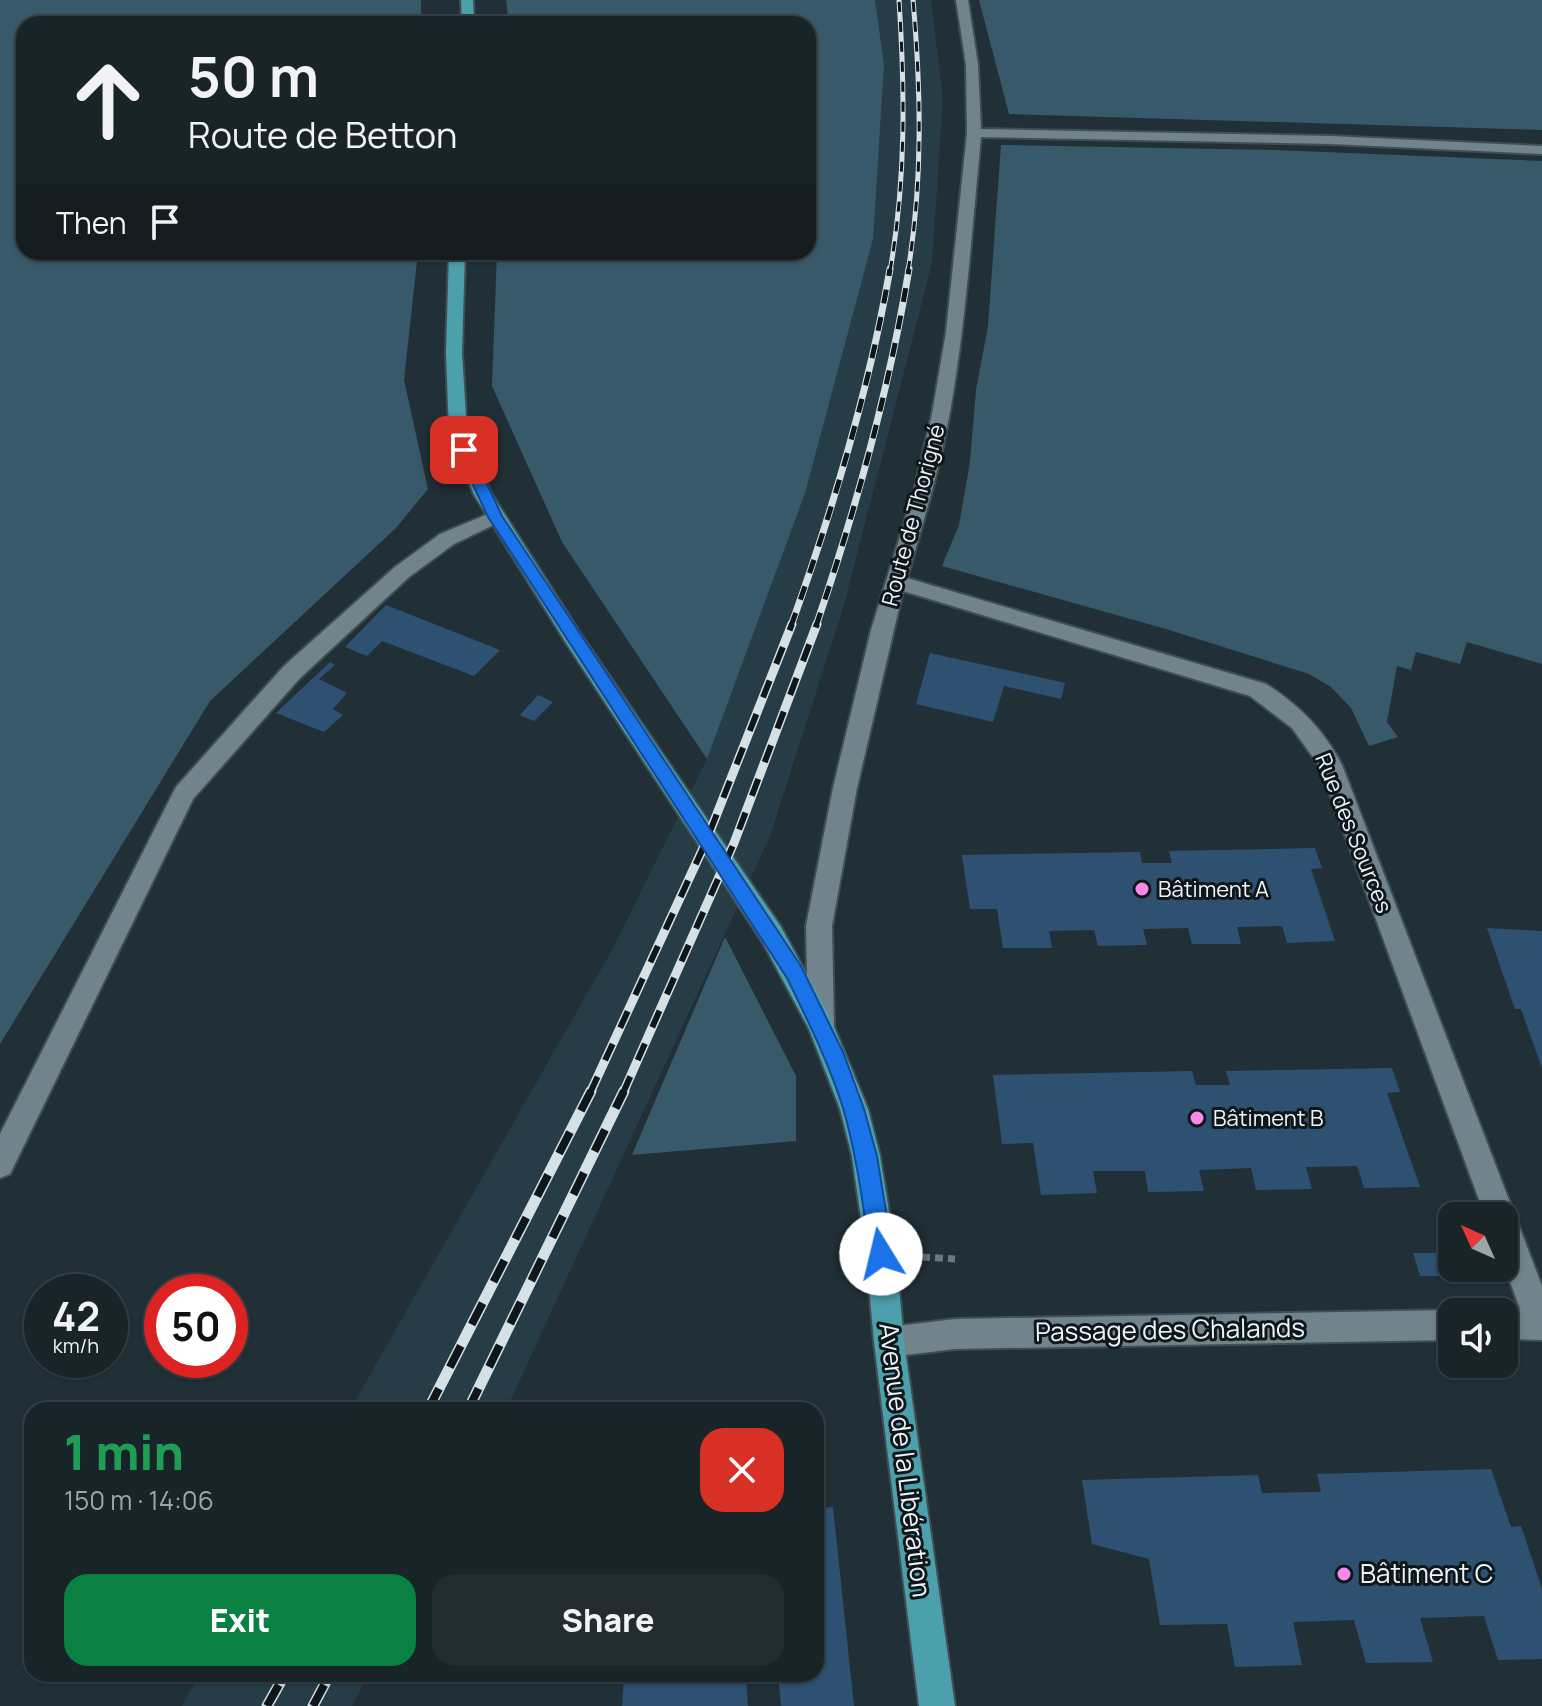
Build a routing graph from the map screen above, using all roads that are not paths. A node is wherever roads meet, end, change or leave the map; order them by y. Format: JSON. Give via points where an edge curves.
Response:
{"nodes":[{"id":1,"x":962,"y":0,"type":"edge"},
{"id":2,"x":974,"y":133,"type":"junction"},
{"id":3,"x":1542,"y":150,"type":"edge"},
{"id":4,"x":457,"y":260,"type":"edge"},
{"id":5,"x":495,"y":517,"type":"junction"},
{"id":6,"x":897,"y":583,"type":"junction"},
{"id":7,"x":821,"y":1025,"type":"junction"},
{"id":8,"x":0,"y":1164,"type":"edge"},
{"id":9,"x":1495,"y":1202,"type":"edge"},
{"id":10,"x":1518,"y":1263,"type":"edge"},
{"id":11,"x":1518,"y":1324,"type":"edge"},
{"id":12,"x":1542,"y":1324,"type":"edge"},
{"id":13,"x":1438,"y":1325,"type":"edge"},
{"id":14,"x":889,"y":1342,"type":"junction"},
{"id":15,"x":937,"y":1706,"type":"edge"}],
"edges":[{"from":1,"to":2,"type":"street","name":"Route de Thorigné","via":[[972,65]]},
{"from":2,"to":3,"type":"street"},
{"from":2,"to":6,"type":"street","name":"Route de Thorigné","via":[[941,414]]},
{"from":4,"to":5,"type":"main road","name":"Avenue de la Libération","via":[[458,432]]},
{"from":5,"to":7,"type":"main road","name":"Avenue de la Libération","via":[[779,947]]},
{"from":5,"to":8,"type":"street","via":[[447,539],[402,572],[292,672],[184,793]]},
{"from":6,"to":7,"type":"street","name":"Route de Thorigné","via":[[858,726],[819,926]]},
{"from":6,"to":9,"type":"street","name":"Rue des Sources","via":[[1258,690],[1289,708],[1331,765]]},
{"from":7,"to":14,"type":"main road","name":"Avenue de la Libération","via":[[866,1156]]},
{"from":10,"to":12,"type":"street"},
{"from":11,"to":12,"type":"street"},
{"from":13,"to":14,"type":"street","name":"Passage des Chalands","via":[[955,1334]]},
{"from":14,"to":15,"type":"main road","name":"Avenue de la Libération"}]}
